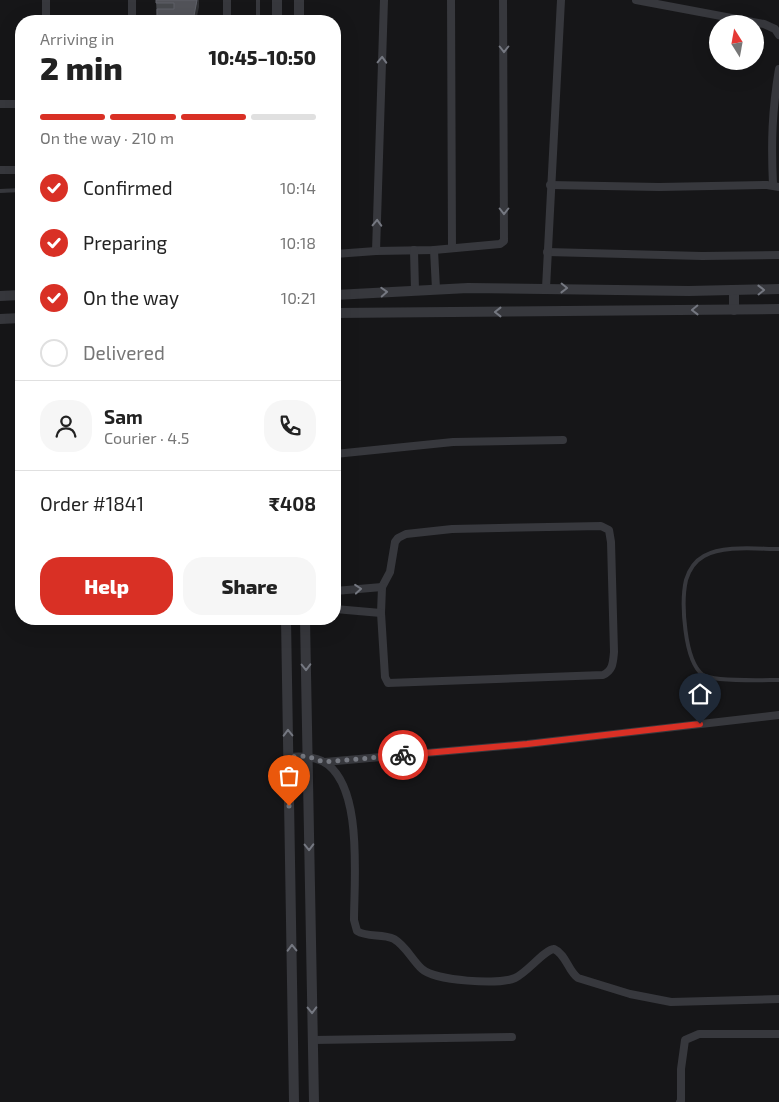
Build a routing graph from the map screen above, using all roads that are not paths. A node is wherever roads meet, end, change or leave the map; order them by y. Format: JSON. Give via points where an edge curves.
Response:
{"nodes":[{"id":1,"x":46,"y":0,"type":"edge"},
{"id":2,"x":132,"y":0,"type":"edge"},
{"id":3,"x":227,"y":0,"type":"edge"},
{"id":4,"x":258,"y":0,"type":"edge"},
{"id":5,"x":277,"y":0,"type":"edge"},
{"id":6,"x":299,"y":0,"type":"edge"},
{"id":7,"x":384,"y":0,"type":"edge"},
{"id":8,"x":451,"y":0,"type":"edge"},
{"id":9,"x":503,"y":0,"type":"edge"},
{"id":10,"x":561,"y":0,"type":"edge"},
{"id":11,"x":636,"y":0,"type":"edge"},
{"id":12,"x":46,"y":15,"type":"edge"},
{"id":13,"x":132,"y":15,"type":"edge"},
{"id":14,"x":227,"y":15,"type":"edge"},
{"id":15,"x":258,"y":15,"type":"edge"},
{"id":16,"x":277,"y":15,"type":"edge"},
{"id":17,"x":299,"y":15,"type":"edge"},
{"id":18,"x":779,"y":35,"type":"edge"},
{"id":19,"x":779,"y":70,"type":"edge"},
{"id":20,"x":0,"y":104,"type":"edge"},
{"id":21,"x":15,"y":104,"type":"edge"},
{"id":22,"x":0,"y":170,"type":"edge"},
{"id":23,"x":15,"y":170,"type":"edge"},
{"id":24,"x":550,"y":185,"type":"junction"},
{"id":25,"x":776,"y":186,"type":"edge"},
{"id":26,"x":15,"y":190,"type":"edge"},
{"id":27,"x":0,"y":191,"type":"edge"},
{"id":28,"x":452,"y":248,"type":"junction"},
{"id":29,"x":414,"y":250,"type":"junction"},
{"id":30,"x":434,"y":250,"type":"junction"},
{"id":31,"x":376,"y":251,"type":"junction"},
{"id":32,"x":547,"y":252,"type":"junction"},
{"id":33,"x":341,"y":254,"type":"edge"},
{"id":34,"x":779,"y":255,"type":"edge"},
{"id":35,"x":546,"y":288,"type":"junction"},
{"id":36,"x":436,"y":289,"type":"junction"},
{"id":37,"x":779,"y":289,"type":"edge"},
{"id":38,"x":415,"y":290,"type":"junction"},
{"id":39,"x":734,"y":290,"type":"junction"},
{"id":40,"x":15,"y":295,"type":"edge"},
{"id":41,"x":341,"y":295,"type":"edge"},
{"id":42,"x":0,"y":296,"type":"edge"},
{"id":43,"x":779,"y":309,"type":"edge"},
{"id":44,"x":734,"y":310,"type":"junction"},
{"id":45,"x":341,"y":313,"type":"edge"},
{"id":46,"x":15,"y":318,"type":"edge"},
{"id":47,"x":0,"y":319,"type":"edge"},
{"id":48,"x":563,"y":440,"type":"dead end"},
{"id":49,"x":341,"y":453,"type":"edge"},
{"id":50,"x":779,"y":549,"type":"edge"},
{"id":51,"x":382,"y":587,"type":"junction"},
{"id":52,"x":341,"y":590,"type":"edge"},
{"id":53,"x":341,"y":610,"type":"edge"},
{"id":54,"x":381,"y":613,"type":"junction"},
{"id":55,"x":286,"y":625,"type":"edge"},
{"id":56,"x":305,"y":625,"type":"edge"},
{"id":57,"x":779,"y":680,"type":"edge"},
{"id":58,"x":779,"y":715,"type":"edge"},
{"id":59,"x":307,"y":756,"type":"junction"},
{"id":60,"x":289,"y":757,"type":"junction"},
{"id":61,"x":324,"y":762,"type":"junction"},
{"id":62,"x":779,"y":999,"type":"edge"},
{"id":63,"x":779,"y":1034,"type":"edge"},
{"id":64,"x":512,"y":1037,"type":"dead end"},
{"id":65,"x":313,"y":1040,"type":"junction"},
{"id":66,"x":294,"y":1102,"type":"edge"},
{"id":67,"x":314,"y":1102,"type":"edge"},
{"id":68,"x":680,"y":1102,"type":"edge"}],
"edges":[{"from":1,"to":12,"type":"street"},
{"from":2,"to":13,"type":"street"},
{"from":3,"to":14,"type":"street"},
{"from":4,"to":15,"type":"lane"},
{"from":5,"to":16,"type":"street"},
{"from":6,"to":17,"type":"street"},
{"from":31,"to":7,"type":"street","one_way":true},
{"from":8,"to":28,"type":"street"},
{"from":9,"to":28,"type":"street","one_way":true,"via":[[504,241]]},
{"from":10,"to":24,"type":"street"},
{"from":11,"to":18,"type":"street","via":[[764,24]]},
{"from":19,"to":25,"type":"street","via":[[771,133]]},
{"from":20,"to":21,"type":"street"},
{"from":22,"to":23,"type":"street"},
{"from":24,"to":25,"type":"street"},
{"from":24,"to":32,"type":"street"},
{"from":26,"to":27,"type":"lane"},
{"from":28,"to":30,"type":"street"},
{"from":29,"to":30,"type":"street"},
{"from":29,"to":31,"type":"street"},
{"from":29,"to":38,"type":"street"},
{"from":30,"to":36,"type":"street"},
{"from":31,"to":33,"type":"street"},
{"from":32,"to":34,"type":"street"},
{"from":32,"to":35,"type":"street"},
{"from":35,"to":36,"type":"street"},
{"from":35,"to":39,"type":"street","one_way":true},
{"from":36,"to":38,"type":"street"},
{"from":39,"to":37,"type":"street","one_way":true},
{"from":41,"to":38,"type":"street","one_way":true},
{"from":39,"to":44,"type":"street"},
{"from":40,"to":42,"type":"street"},
{"from":43,"to":44,"type":"street"},
{"from":44,"to":45,"type":"street","one_way":true},
{"from":46,"to":47,"type":"street"},
{"from":48,"to":49,"type":"street","via":[[453,442]]},
{"from":50,"to":57,"type":"lane","via":[[720,550],[702,557],[686,580],[685,618],[695,666],[704,676]]},
{"from":52,"to":51,"type":"street","one_way":true},
{"from":51,"to":54,"type":"street"},
{"from":51,"to":54,"type":"street","via":[[390,572],[395,542],[406,534],[452,528],[601,526],[608,530],[611,542],[613,666],[603,675],[388,683],[384,677]]},
{"from":53,"to":54,"type":"street"},
{"from":60,"to":55,"type":"street","one_way":true},
{"from":56,"to":59,"type":"street","one_way":true},
{"from":58,"to":61,"type":"street","via":[[527,744]]},
{"from":59,"to":60,"type":"street"},
{"from":59,"to":61,"type":"street"},
{"from":59,"to":65,"type":"street","one_way":true},
{"from":66,"to":60,"type":"street","one_way":true},
{"from":61,"to":62,"type":"street","via":[[341,779],[350,809],[355,852],[356,927],[361,933],[394,939],[430,975],[504,981],[518,976],[547,951],[554,949],[578,978],[655,1000]]},
{"from":63,"to":68,"type":"street","via":[[699,1034],[685,1040]]},
{"from":64,"to":65,"type":"street"},
{"from":65,"to":67,"type":"street"}]}
